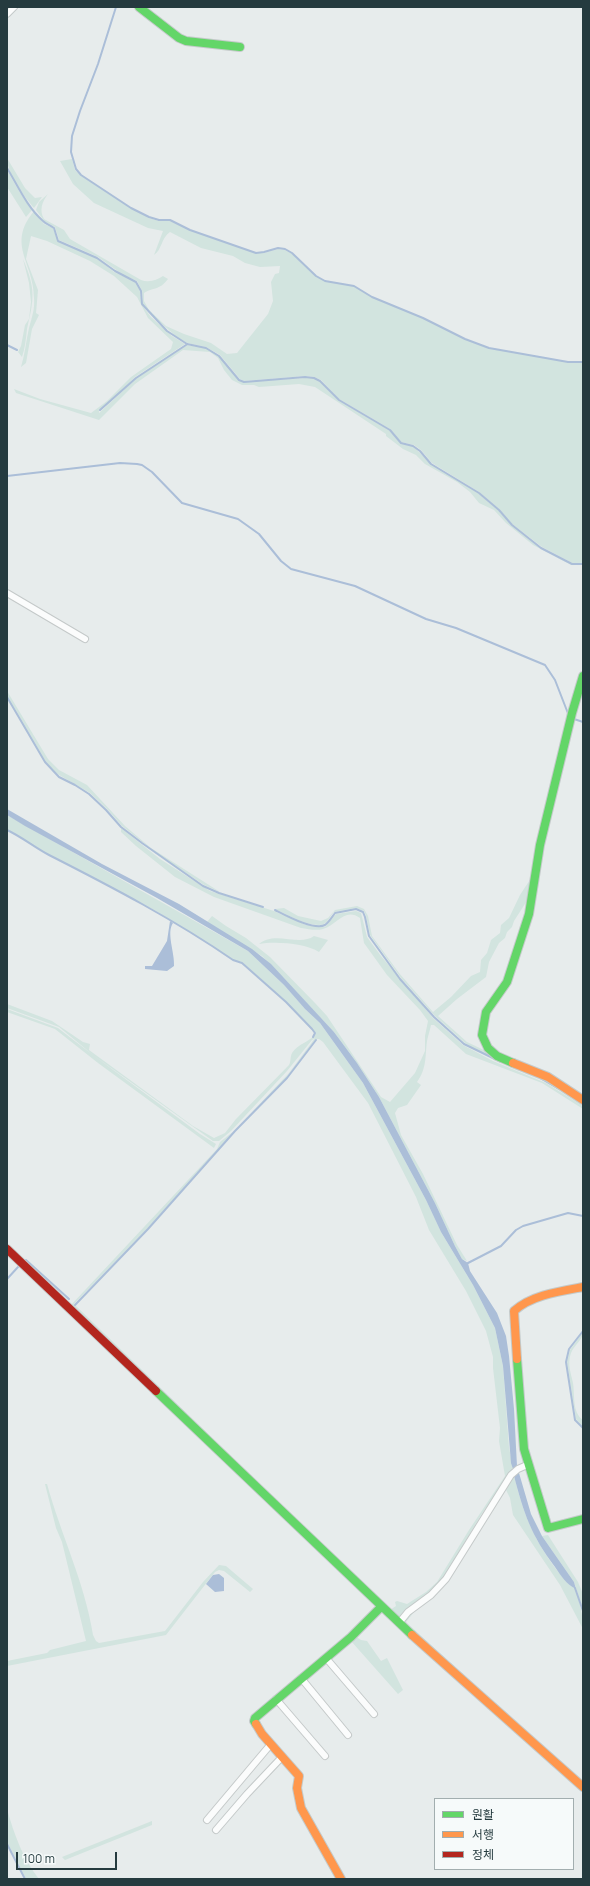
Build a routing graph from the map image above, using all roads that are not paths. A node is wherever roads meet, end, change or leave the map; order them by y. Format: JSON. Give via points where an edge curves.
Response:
{"nodes":[{"id":1,"x":14,"y":7,"type":"edge"},
{"id":2,"x":139,"y":7,"type":"edge"},
{"id":3,"x":7,"y":14,"type":"edge"},
{"id":4,"x":240,"y":47,"type":"dead end"},
{"id":5,"x":7,"y":593,"type":"edge"},
{"id":6,"x":85,"y":639,"type":"dead end"},
{"id":7,"x":583,"y":676,"type":"edge"},
{"id":8,"x":583,"y":1100,"type":"edge"},
{"id":9,"x":7,"y":1249,"type":"edge"},
{"id":10,"x":583,"y":1287,"type":"edge"},
{"id":11,"x":528,"y":1465,"type":"junction"},
{"id":12,"x":583,"y":1519,"type":"edge"},
{"id":13,"x":381,"y":1607,"type":"junction"},
{"id":14,"x":399,"y":1623,"type":"junction"},
{"id":15,"x":326,"y":1658,"type":"junction"},
{"id":16,"x":301,"y":1678,"type":"junction"},
{"id":17,"x":276,"y":1699,"type":"junction"},
{"id":18,"x":374,"y":1714,"type":"dead end"},
{"id":19,"x":348,"y":1735,"type":"dead end"},
{"id":20,"x":271,"y":1744,"type":"junction"},
{"id":21,"x":325,"y":1756,"type":"dead end"},
{"id":22,"x":282,"y":1757,"type":"junction"},
{"id":23,"x":583,"y":1787,"type":"edge"},
{"id":24,"x":207,"y":1820,"type":"dead end"},
{"id":25,"x":216,"y":1830,"type":"dead end"},
{"id":26,"x":341,"y":1879,"type":"edge"}],
"edges":[{"from":1,"to":3,"type":"street"},
{"from":2,"to":4,"type":"street","via":[[186,41]]},
{"from":5,"to":6,"type":"street"},
{"from":7,"to":8,"type":"street","via":[[541,839],[529,914],[507,982],[486,1012],[482,1036],[488,1048],[497,1056],[548,1077]]},
{"from":9,"to":13,"type":"street"},
{"from":10,"to":11,"type":"street","via":[[553,1293],[520,1305],[514,1311],[521,1420]]},
{"from":11,"to":12,"type":"street","via":[[548,1528]]},
{"from":11,"to":14,"type":"street","via":[[511,1475],[446,1579]]},
{"from":13,"to":14,"type":"street"},
{"from":13,"to":15,"type":"street"},
{"from":14,"to":23,"type":"street"},
{"from":15,"to":16,"type":"street"},
{"from":15,"to":18,"type":"street"},
{"from":16,"to":17,"type":"street"},
{"from":16,"to":19,"type":"street"},
{"from":17,"to":20,"type":"street","via":[[254,1721]]},
{"from":17,"to":21,"type":"street"},
{"from":20,"to":22,"type":"street"},
{"from":20,"to":24,"type":"street"},
{"from":22,"to":25,"type":"street"},
{"from":22,"to":26,"type":"street","via":[[299,1776],[297,1788],[301,1808]]}]}
